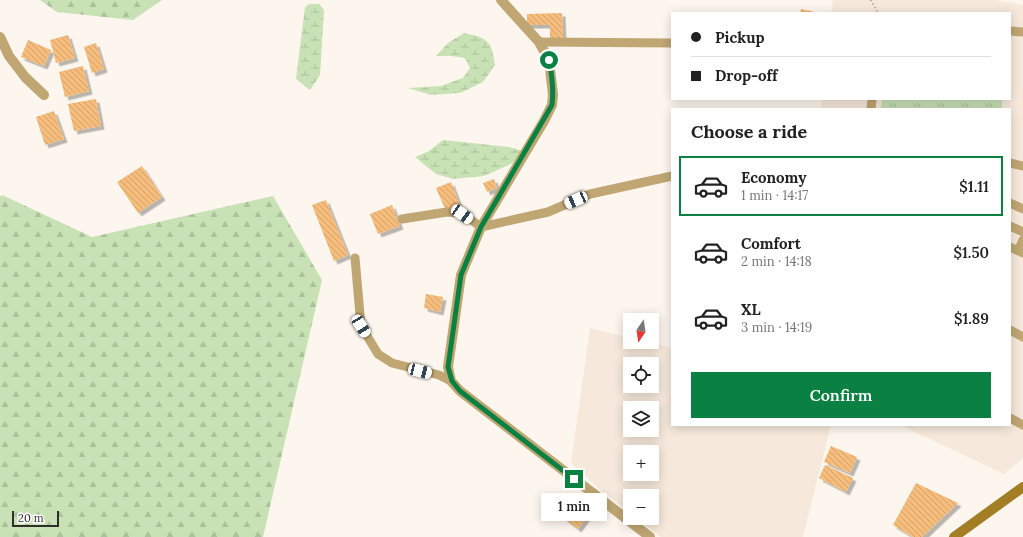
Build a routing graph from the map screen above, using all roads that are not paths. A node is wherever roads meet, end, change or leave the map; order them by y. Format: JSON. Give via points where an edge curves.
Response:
{"nodes":[{"id":1,"x":501,"y":0,"type":"edge"},
{"id":2,"x":1011,"y":32,"type":"edge"},
{"id":3,"x":1023,"y":32,"type":"edge"},
{"id":4,"x":0,"y":37,"type":"edge"},
{"id":5,"x":539,"y":42,"type":"junction"},
{"id":6,"x":671,"y":43,"type":"edge"},
{"id":7,"x":44,"y":95,"type":"dead end"},
{"id":8,"x":1011,"y":163,"type":"edge"},
{"id":9,"x":1023,"y":166,"type":"edge"},
{"id":10,"x":671,"y":176,"type":"edge"},
{"id":11,"x":1011,"y":203,"type":"edge"},
{"id":12,"x":1023,"y":209,"type":"edge"},
{"id":13,"x":402,"y":219,"type":"dead end"},
{"id":14,"x":1011,"y":226,"type":"edge"},
{"id":15,"x":481,"y":227,"type":"junction"},
{"id":16,"x":1023,"y":232,"type":"edge"},
{"id":17,"x":1023,"y":240,"type":"edge"},
{"id":18,"x":1017,"y":250,"type":"edge"},
{"id":19,"x":355,"y":258,"type":"dead end"},
{"id":20,"x":1011,"y":331,"type":"edge"},
{"id":21,"x":1023,"y":337,"type":"edge"},
{"id":22,"x":452,"y":381,"type":"junction"},
{"id":23,"x":1011,"y":419,"type":"edge"},
{"id":24,"x":1023,"y":425,"type":"edge"},
{"id":25,"x":1023,"y":487,"type":"edge"},
{"id":26,"x":650,"y":537,"type":"edge"},
{"id":27,"x":954,"y":537,"type":"edge"}],
"edges":[{"from":1,"to":5,"type":"street"},
{"from":2,"to":3,"type":"lane"},
{"from":4,"to":7,"type":"street","via":[[9,56],[25,77]]},
{"from":5,"to":6,"type":"lane"},
{"from":5,"to":15,"type":"street","via":[[549,60],[554,96],[552,105]]},
{"from":8,"to":9,"type":"lane"},
{"from":10,"to":15,"type":"lane","via":[[590,194],[548,212]]},
{"from":11,"to":12,"type":"lane"},
{"from":13,"to":15,"type":"lane","via":[[447,212],[462,214]]},
{"from":14,"to":16,"type":"lane"},
{"from":15,"to":22,"type":"street","via":[[461,275],[448,367]]},
{"from":17,"to":18,"type":"lane"},
{"from":19,"to":22,"type":"lane","via":[[361,326],[378,354],[392,363]]},
{"from":20,"to":21,"type":"lane"},
{"from":22,"to":26,"type":"street","via":[[460,391]]},
{"from":23,"to":24,"type":"lane"},
{"from":25,"to":27,"type":"main road"}]}
